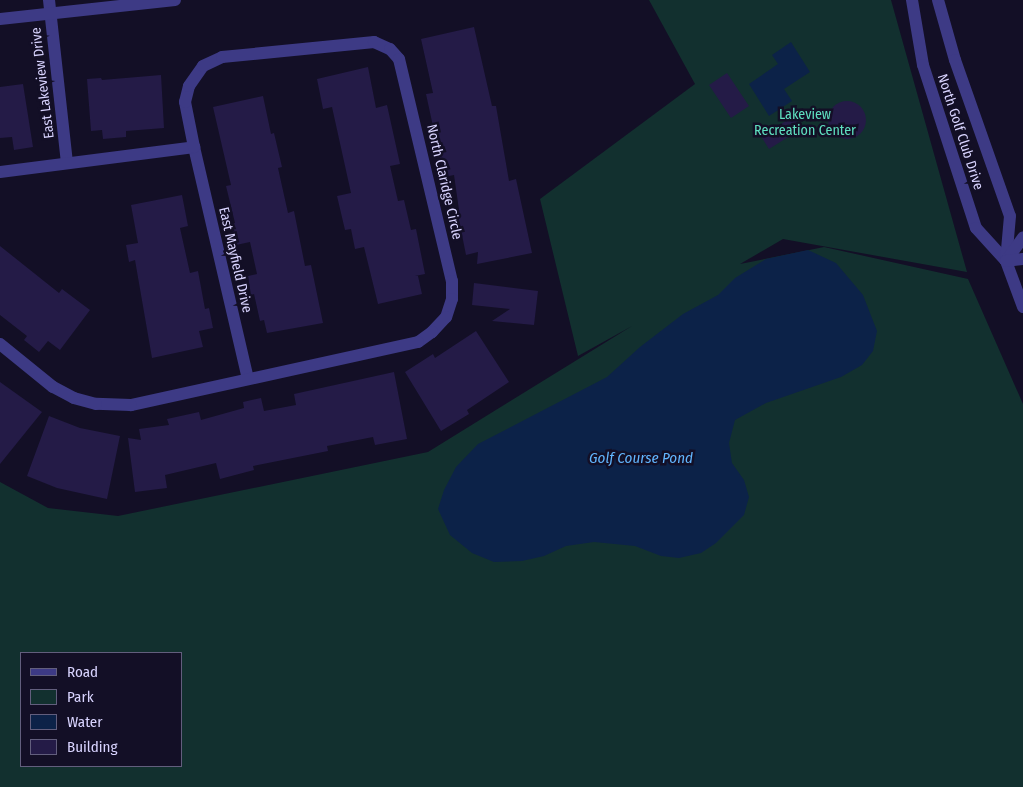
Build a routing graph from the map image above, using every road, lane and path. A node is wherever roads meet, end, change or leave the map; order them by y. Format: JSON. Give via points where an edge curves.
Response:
{"nodes":[{"id":1,"x":49,"y":0,"type":"edge"},
{"id":2,"x":175,"y":0,"type":"edge"},
{"id":3,"x":912,"y":0,"type":"edge"},
{"id":4,"x":938,"y":0,"type":"edge"},
{"id":5,"x":50,"y":13,"type":"junction"},
{"id":6,"x":0,"y":19,"type":"edge"},
{"id":7,"x":194,"y":147,"type":"junction"},
{"id":8,"x":67,"y":162,"type":"junction"},
{"id":9,"x":0,"y":172,"type":"edge"},
{"id":10,"x":1023,"y":238,"type":"edge"},
{"id":11,"x":1023,"y":259,"type":"edge"},
{"id":12,"x":1006,"y":261,"type":"junction"},
{"id":13,"x":1023,"y":307,"type":"edge"},
{"id":14,"x":0,"y":344,"type":"edge"},
{"id":15,"x":248,"y":379,"type":"junction"}],
"edges":[{"from":1,"to":5,"type":"street","name":"East Lakeview Drive"},
{"from":2,"to":5,"type":"street"},
{"from":3,"to":12,"type":"street","name":"North Golf Club Drive","via":[[923,65],[976,228]]},
{"from":4,"to":12,"type":"street","name":"North Golf Club Drive","via":[[955,60],[1010,216]]},
{"from":5,"to":6,"type":"street"},
{"from":5,"to":8,"type":"street","name":"East Lakeview Drive"},
{"from":7,"to":8,"type":"street"},
{"from":7,"to":15,"type":"street","name":"East Mayfield Drive"},
{"from":7,"to":15,"type":"street","name":"North Claridge Circle","via":[[185,102],[189,86],[203,66],[222,57],[374,42],[390,49],[399,59],[452,281],[452,298],[446,318],[418,342]]},
{"from":8,"to":9,"type":"street"},
{"from":10,"to":12,"type":"street"},
{"from":11,"to":12,"type":"street"},
{"from":12,"to":13,"type":"street","name":"North Golf Club Drive"},
{"from":14,"to":15,"type":"street","name":"North Claridge Circle","via":[[52,387],[96,404],[131,405]]}]}
